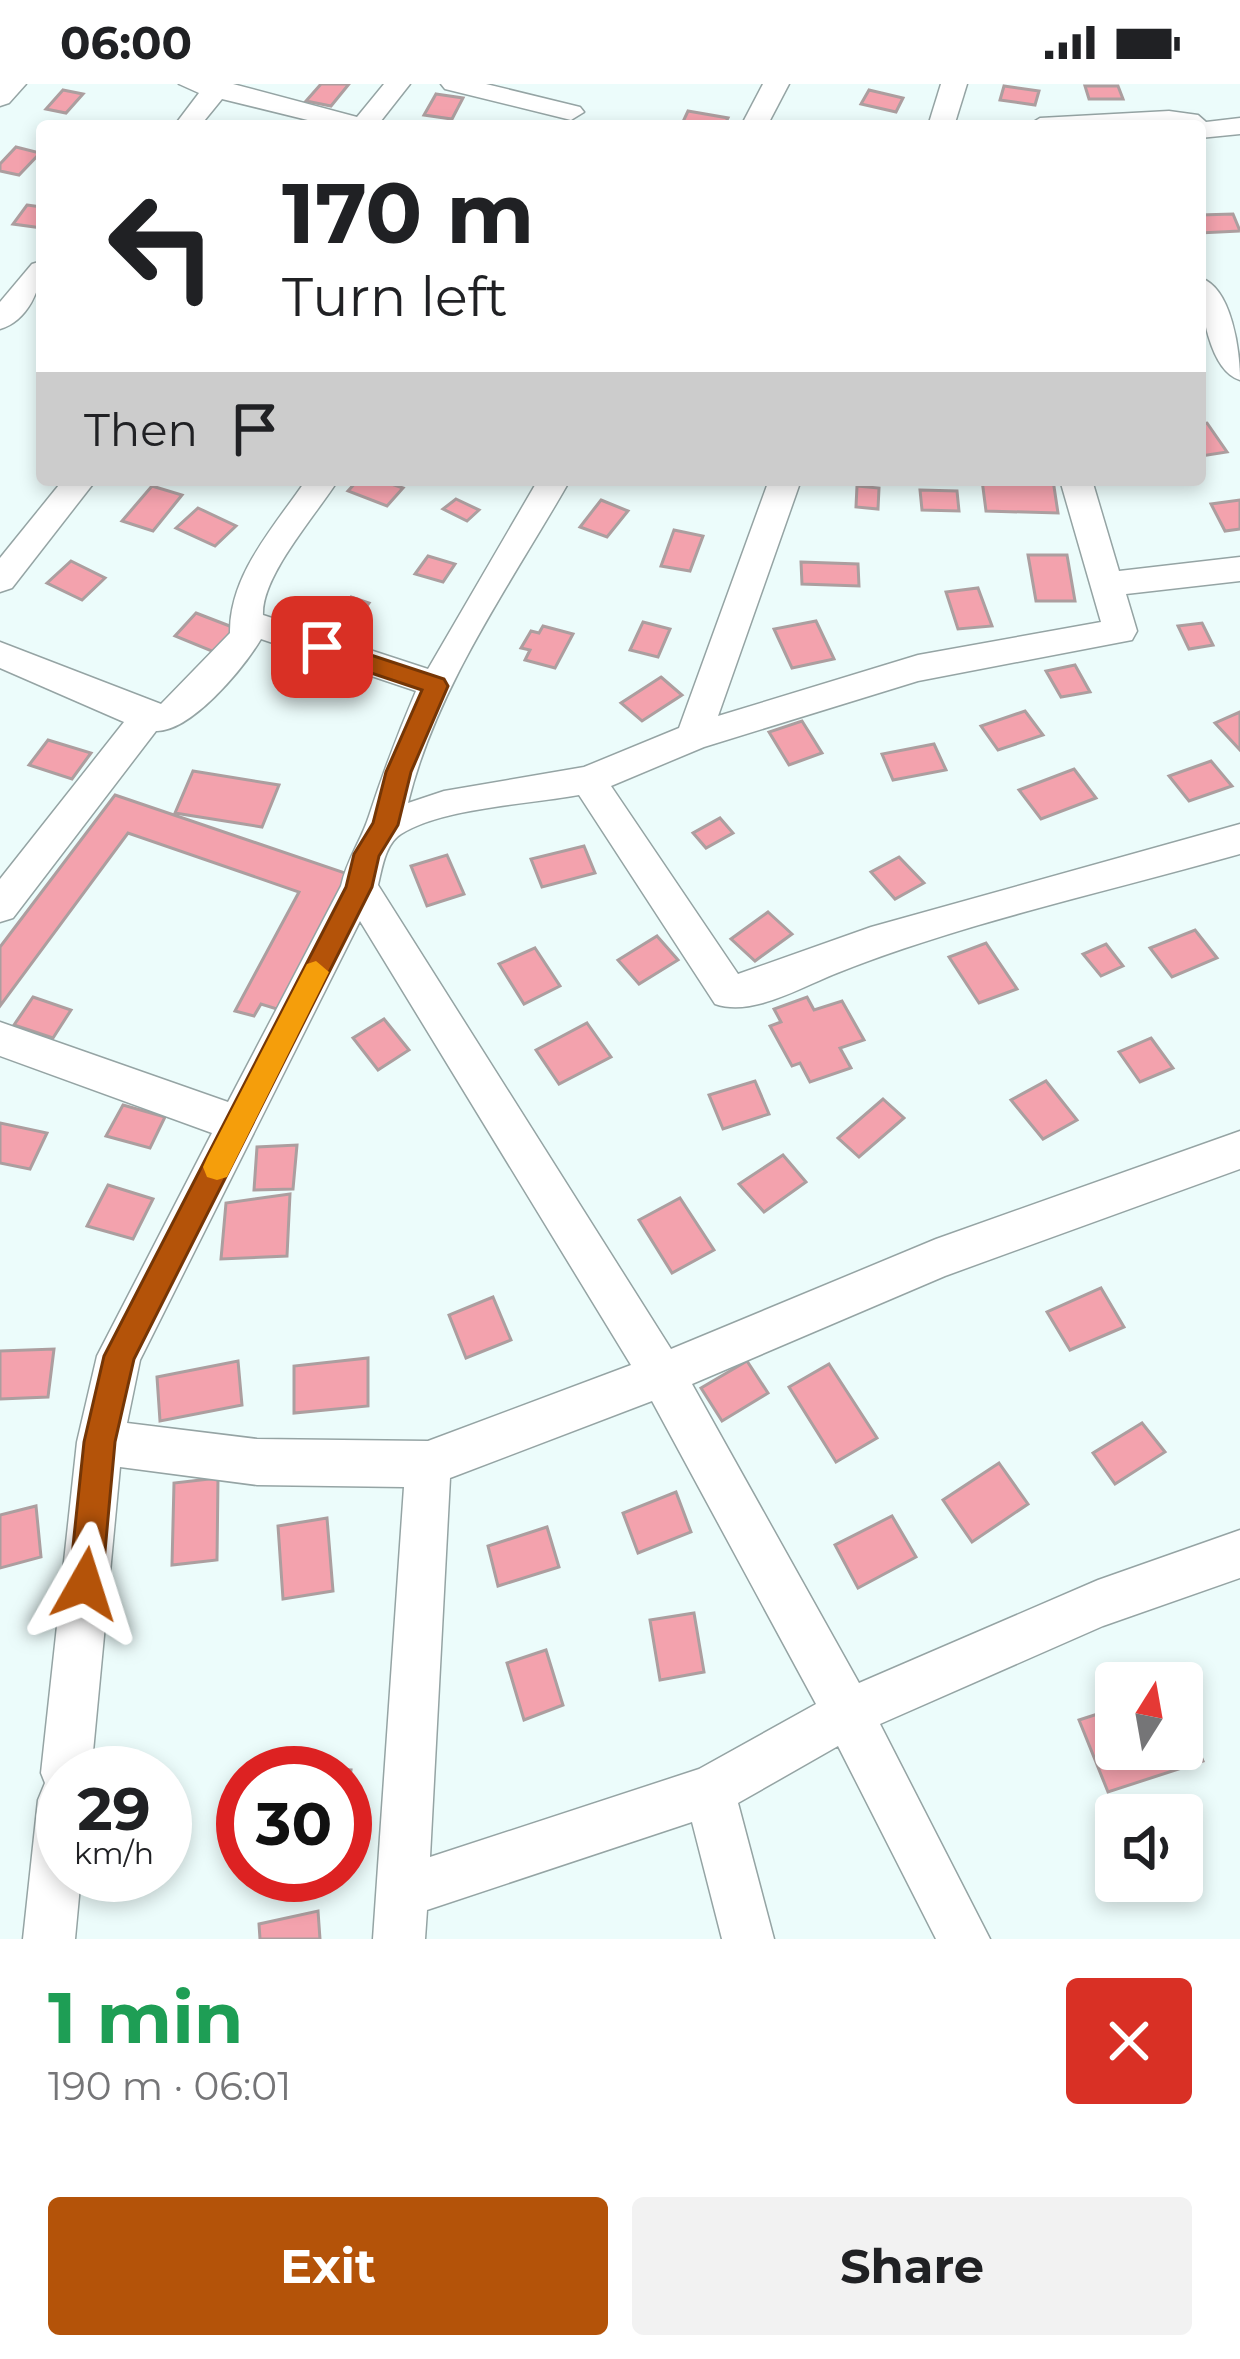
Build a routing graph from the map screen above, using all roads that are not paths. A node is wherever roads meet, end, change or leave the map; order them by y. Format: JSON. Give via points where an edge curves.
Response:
{"nodes":[{"id":1,"x":397,"y":84,"type":"edge"},
{"id":2,"x":454,"y":84,"type":"edge"},
{"id":3,"x":590,"y":84,"type":"edge"},
{"id":4,"x":776,"y":84,"type":"edge"},
{"id":5,"x":954,"y":84,"type":"edge"},
{"id":6,"x":209,"y":85,"type":"edge"},
{"id":7,"x":566,"y":119,"type":"edge"},
{"id":8,"x":190,"y":120,"type":"edge"},
{"id":9,"x":340,"y":120,"type":"edge"},
{"id":10,"x":368,"y":120,"type":"edge"},
{"id":11,"x":757,"y":120,"type":"edge"},
{"id":12,"x":943,"y":120,"type":"edge"},
{"id":13,"x":1240,"y":126,"type":"edge"},
{"id":14,"x":1206,"y":128,"type":"edge"},
{"id":15,"x":36,"y":277,"type":"edge"},
{"id":16,"x":1206,"y":299,"type":"edge"},
{"id":17,"x":0,"y":320,"type":"edge"},
{"id":18,"x":1240,"y":370,"type":"edge"},
{"id":19,"x":75,"y":486,"type":"edge"},
{"id":20,"x":318,"y":486,"type":"edge"},
{"id":21,"x":551,"y":486,"type":"edge"},
{"id":22,"x":783,"y":486,"type":"edge"},
{"id":23,"x":1078,"y":486,"type":"edge"},
{"id":24,"x":1240,"y":568,"type":"edge"},
{"id":25,"x":0,"y":580,"type":"edge"},
{"id":26,"x":1107,"y":584,"type":"junction"},
{"id":27,"x":246,"y":622,"type":"junction"},
{"id":28,"x":0,"y":654,"type":"edge"},
{"id":29,"x":436,"y":686,"type":"junction"},
{"id":30,"x":147,"y":717,"type":"junction"},
{"id":31,"x":693,"y":736,"type":"junction"},
{"id":32,"x":588,"y":780,"type":"junction"},
{"id":33,"x":385,"y":825,"type":"junction"},
{"id":34,"x":1240,"y":839,"type":"edge"},
{"id":35,"x":359,"y":887,"type":"junction"},
{"id":36,"x":0,"y":907,"type":"edge"},
{"id":37,"x":0,"y":1039,"type":"edge"},
{"id":38,"x":239,"y":1125,"type":"junction"},
{"id":39,"x":1240,"y":1150,"type":"edge"},
{"id":40,"x":662,"y":1375,"type":"junction"},
{"id":41,"x":100,"y":1442,"type":"junction"},
{"id":42,"x":428,"y":1463,"type":"junction"},
{"id":43,"x":1240,"y":1554,"type":"edge"},
{"id":44,"x":848,"y":1713,"type":"junction"},
{"id":45,"x":69,"y":1746,"type":"edge"},
{"id":46,"x":710,"y":1791,"type":"junction"},
{"id":47,"x":53,"y":1902,"type":"edge"},
{"id":48,"x":399,"y":1916,"type":"edge"},
{"id":49,"x":49,"y":1939,"type":"edge"},
{"id":50,"x":748,"y":1939,"type":"edge"},
{"id":51,"x":964,"y":1939,"type":"edge"}],
"edges":[{"from":1,"to":10,"type":"street"},
{"from":2,"to":7,"type":"street"},
{"from":3,"to":7,"type":"street"},
{"from":4,"to":11,"type":"street"},
{"from":5,"to":12,"type":"street"},
{"from":6,"to":8,"type":"street"},
{"from":6,"to":9,"type":"street"},
{"from":13,"to":14,"type":"street"},
{"from":15,"to":17,"type":"street"},
{"from":16,"to":18,"type":"street"},
{"from":19,"to":25,"type":"street"},
{"from":20,"to":27,"type":"street","via":[[266,563],[246,602]]},
{"from":21,"to":29,"type":"street"},
{"from":22,"to":31,"type":"street"},
{"from":23,"to":26,"type":"street"},
{"from":24,"to":26,"type":"street"},
{"from":26,"to":31,"type":"street","via":[[1120,631],[918,668]]},
{"from":27,"to":29,"type":"street"},
{"from":27,"to":30,"type":"street","via":[[236,652],[169,718]]},
{"from":28,"to":30,"type":"street"},
{"from":29,"to":33,"type":"street","via":[[398,772]]},
{"from":30,"to":36,"type":"street"},
{"from":31,"to":32,"type":"street"},
{"from":32,"to":33,"type":"street"},
{"from":32,"to":34,"type":"street","via":[[729,992]]},
{"from":33,"to":35,"type":"street"},
{"from":35,"to":38,"type":"street"},
{"from":35,"to":40,"type":"street"},
{"from":37,"to":38,"type":"street"},
{"from":38,"to":41,"type":"street","via":[[119,1356]]},
{"from":39,"to":40,"type":"street","via":[[936,1259]]},
{"from":40,"to":42,"type":"street"},
{"from":40,"to":44,"type":"street"},
{"from":41,"to":42,"type":"street","via":[[256,1462]]},
{"from":41,"to":45,"type":"street"},
{"from":42,"to":48,"type":"street"},
{"from":43,"to":44,"type":"street","via":[[1098,1604]]},
{"from":44,"to":46,"type":"street"},
{"from":44,"to":51,"type":"street"},
{"from":46,"to":48,"type":"street"},
{"from":46,"to":50,"type":"street"},
{"from":47,"to":49,"type":"street"}]}
